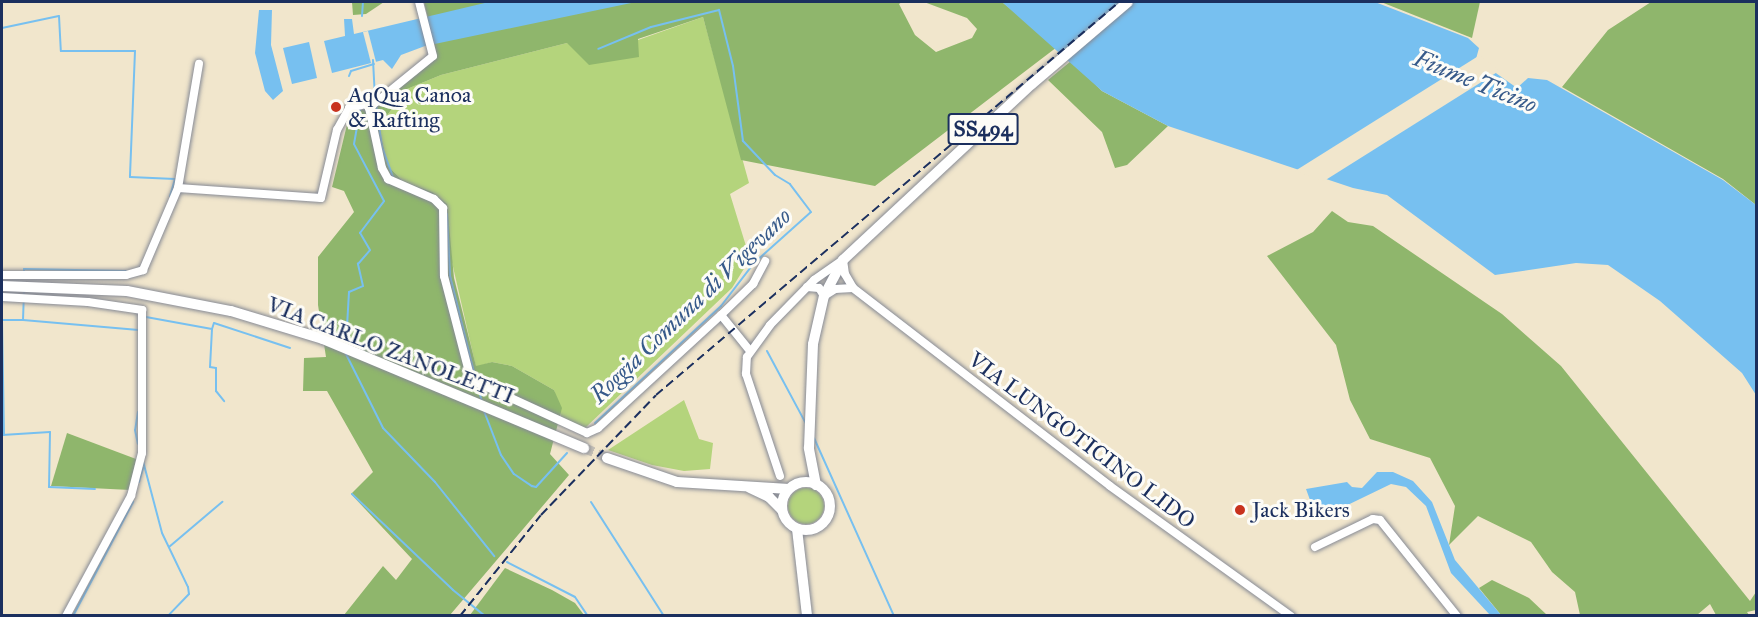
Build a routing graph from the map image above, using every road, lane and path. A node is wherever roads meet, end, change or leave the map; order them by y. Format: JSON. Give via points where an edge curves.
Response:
{"nodes":[{"id":1,"x":1128,"y":2,"type":"edge"},
{"id":2,"x":421,"y":5,"type":"edge"},
{"id":3,"x":199,"y":64,"type":"dead end"},
{"id":4,"x":373,"y":102,"type":"junction"},
{"id":5,"x":178,"y":188,"type":"junction"},
{"id":6,"x":843,"y":260,"type":"junction"},
{"id":7,"x":765,"y":261,"type":"dead end"},
{"id":8,"x":2,"y":275,"type":"edge"},
{"id":9,"x":814,"y":280,"type":"junction"},
{"id":10,"x":2,"y":286,"type":"edge"},
{"id":11,"x":23,"y":286,"type":"junction"},
{"id":12,"x":807,"y":287,"type":"junction"},
{"id":13,"x":853,"y":288,"type":"junction"},
{"id":14,"x":826,"y":292,"type":"junction"},
{"id":15,"x":2,"y":297,"type":"edge"},
{"id":16,"x":721,"y":315,"type":"junction"},
{"id":17,"x":750,"y":351,"type":"junction"},
{"id":18,"x":584,"y":448,"type":"tunnel mouth"},
{"id":19,"x":809,"y":448,"type":"junction"},
{"id":20,"x":607,"y":458,"type":"tunnel mouth"},
{"id":21,"x":780,"y":476,"type":"dead end"},
{"id":22,"x":741,"y":485,"type":"junction"},
{"id":23,"x":816,"y":485,"type":"junction"},
{"id":24,"x":793,"y":487,"type":"junction"},
{"id":25,"x":782,"y":510,"type":"junction"},
{"id":26,"x":797,"y":529,"type":"junction"},
{"id":27,"x":815,"y":529,"type":"junction"},
{"id":28,"x":1315,"y":547,"type":"dead end"},
{"id":29,"x":804,"y":585,"type":"junction"},
{"id":30,"x":66,"y":615,"type":"edge"},
{"id":31,"x":807,"y":615,"type":"edge"},
{"id":32,"x":1291,"y":615,"type":"edge"},
{"id":33,"x":1457,"y":615,"type":"edge"}],
"edges":[{"from":1,"to":6,"type":"main road","number":"SS494","via":[[1053,64]]},
{"from":2,"to":4,"type":"street","via":[[434,52],[432,58]]},
{"from":3,"to":5,"type":"street"},
{"from":4,"to":5,"type":"street","via":[[350,108],[337,130],[321,198]]},
{"from":4,"to":16,"type":"street","via":[[382,168],[388,179],[434,199],[443,208],[444,276],[470,376],[478,383],[587,433],[598,428]]},
{"from":5,"to":11,"type":"street","via":[[150,259],[140,272]]},
{"from":6,"to":9,"type":"street"},
{"from":6,"to":13,"type":"street","via":[[844,274]]},
{"from":6,"to":14,"type":"main road","number":"SS494"},
{"from":7,"to":16,"type":"street","via":[[753,284]]},
{"from":8,"to":11,"type":"street"},
{"from":9,"to":12,"type":"street"},
{"from":9,"to":14,"type":"street","via":[[822,281]]},
{"from":10,"to":11,"type":"main road","name":"VIA CARLO ZANOLETTI"},
{"from":11,"to":15,"type":"street"},
{"from":11,"to":18,"type":"main road","name":"VIA CARLO ZANOLETTI","via":[[81,287],[181,299],[282,325]]},
{"from":11,"to":30,"type":"street","via":[[134,308],[142,317],[141,456],[131,496]]},
{"from":12,"to":14,"type":"street"},
{"from":12,"to":17,"type":"street"},
{"from":13,"to":14,"type":"street"},
{"from":13,"to":32,"type":"street","name":"VIA LUNGOTICINO LIDO","via":[[1110,486]]},
{"from":14,"to":19,"type":"main road","number":"SS494","via":[[813,344]]},
{"from":16,"to":17,"type":"street"},
{"from":17,"to":21,"type":"street","via":[[746,374]]},
{"from":19,"to":23,"type":"main road","number":"SS494"},
{"from":19,"to":24,"type":"main road","number":"SS494","via":[[804,473]]},
{"from":20,"to":22,"type":"main road","via":[[677,482]]},
{"from":22,"to":24,"type":"main road"},
{"from":22,"to":25,"type":"main road","via":[[769,497]]},
{"from":23,"to":24,"type":"main road"},
{"from":23,"to":27,"type":"main road","number":"SS494","via":[[827,495],[830,507],[826,520]]},
{"from":24,"to":25,"type":"main road","number":"SS494"},
{"from":25,"to":26,"type":"main road"},
{"from":26,"to":27,"type":"main road"},
{"from":26,"to":29,"type":"main road","number":"SS494"},
{"from":27,"to":29,"type":"main road","number":"SS494","via":[[807,544]]},
{"from":28,"to":33,"type":"street","via":[[1373,519],[1380,520]]},
{"from":29,"to":31,"type":"main road","number":"SS494"}]}
